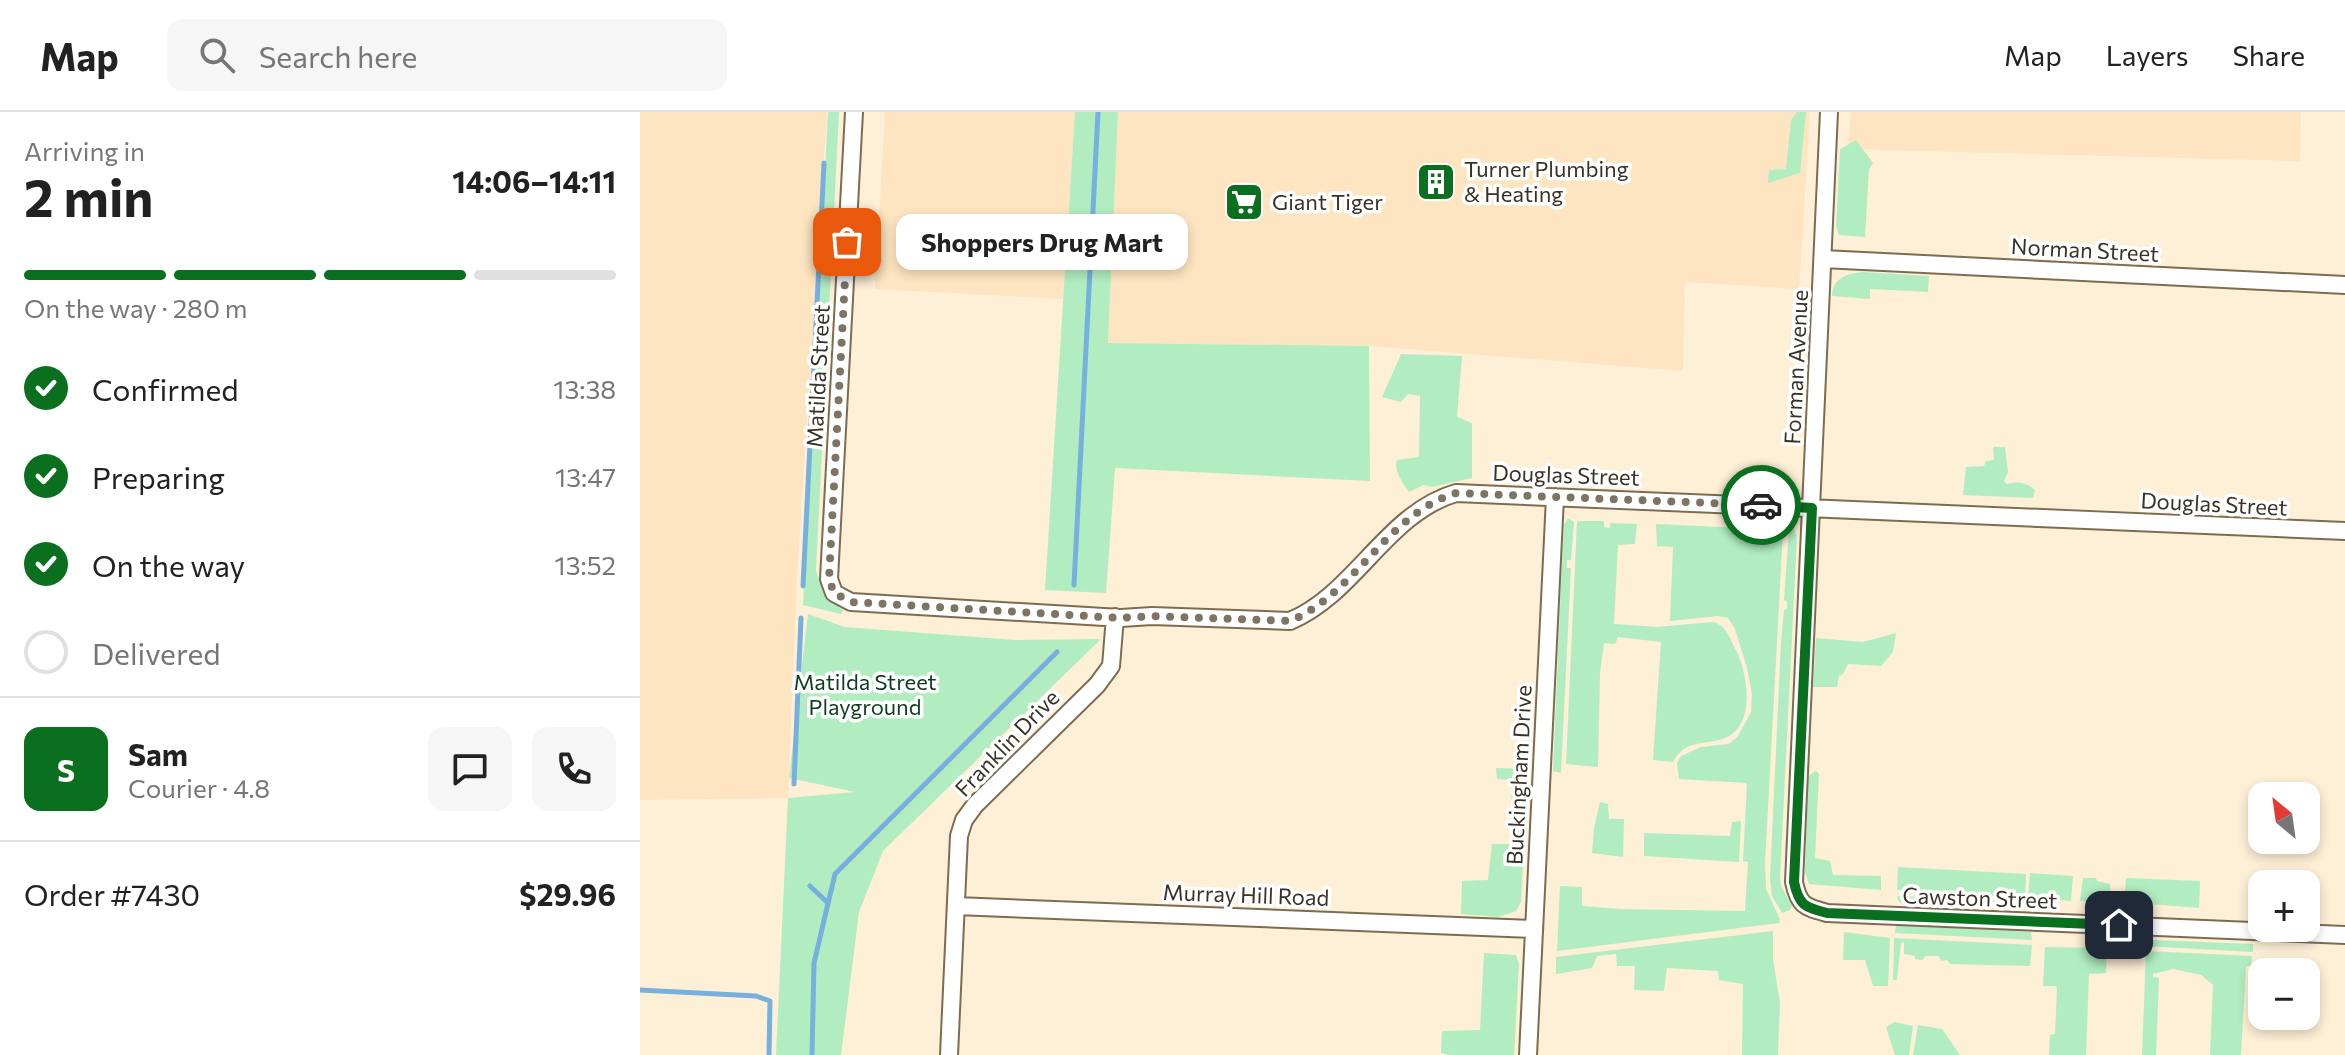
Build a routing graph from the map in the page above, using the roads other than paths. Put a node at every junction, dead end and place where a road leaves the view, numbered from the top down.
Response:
1 (854, 112) edge
2 (1829, 112) edge
3 (1823, 259) junction
4 (2345, 285) edge
5 (1555, 497) junction
6 (1812, 508) junction
7 (2345, 531) edge
8 (834, 593) joint
9 (1115, 617) junction
10 (956, 906) junction
11 (1806, 907) joint
12 (1534, 929) junction
13 (2345, 935) edge
14 (949, 1055) edge
15 (1528, 1055) edge

1 - 8 street, Matilda Street
2 - 3 street, Forman Avenue
3 - 4 street, Norman Street
3 - 6 street, Forman Avenue
5 - 6 street, Douglas Street
5 - 9 street, Douglas Street
5 - 12 street, Buckingham Drive
6 - 7 street, Douglas Street
6 - 11 street, Forman Avenue
8 - 9 street, Douglas Street
9 - 10 street, Franklin Drive
10 - 12 street, Murray Hill Road
10 - 14 street, Franklin Drive
11 - 13 street, Cawston Street
12 - 15 street, Buckingham Drive

